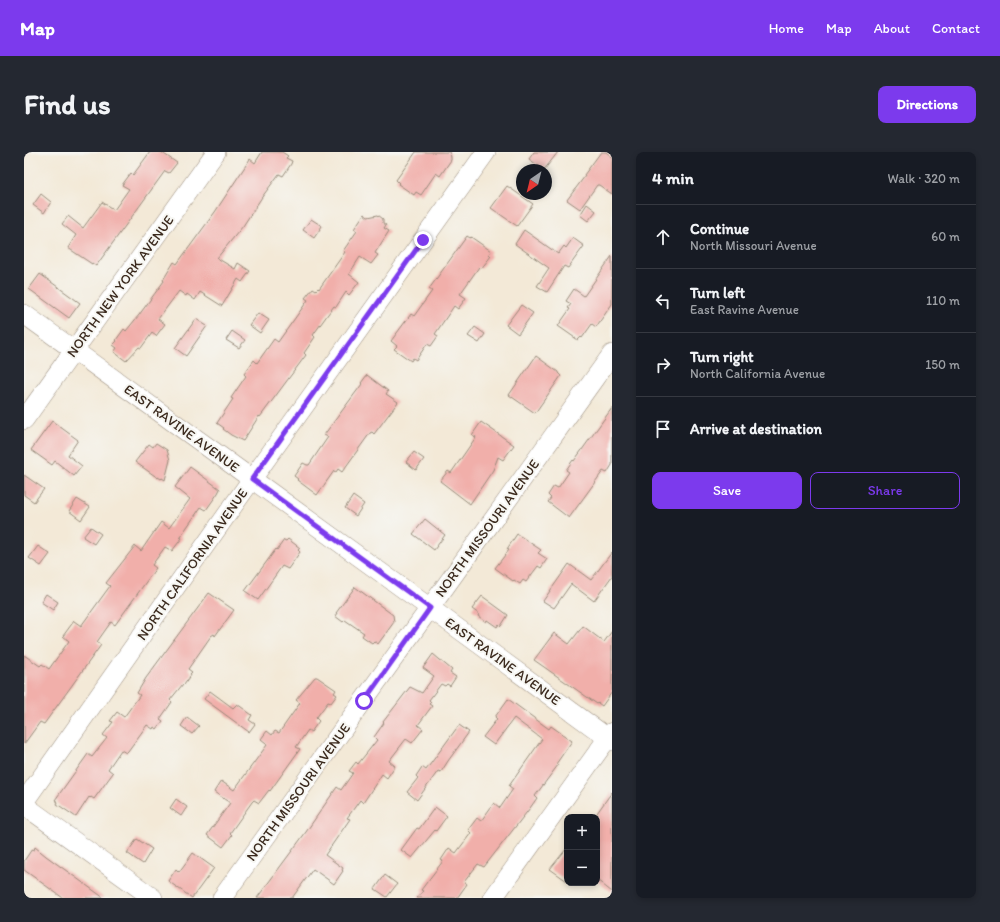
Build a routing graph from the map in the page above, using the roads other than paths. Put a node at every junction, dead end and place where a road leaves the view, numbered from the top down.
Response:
1 (216, 152) edge
2 (486, 152) edge
3 (24, 314) edge
4 (74, 350) junction
5 (612, 354) edge
6 (24, 420) edge
7 (252, 479) junction
8 (430, 608) junction
9 (610, 737) edge
10 (24, 802) edge
11 (24, 805) edge
12 (153, 898) edge
13 (222, 898) edge
14 (493, 898) edge

1 - 4 street, NORTH NEW YORK AVENUE
2 - 7 street, NORTH CALIFORNIA AVENUE
3 - 4 street, EAST RAVINE AVENUE
4 - 6 street, NORTH NEW YORK AVENUE
4 - 7 street, EAST RAVINE AVENUE
5 - 8 street, NORTH MISSOURI AVENUE
7 - 8 street, EAST RAVINE AVENUE
7 - 10 street, NORTH CALIFORNIA AVENUE
8 - 9 street, EAST RAVINE AVENUE
8 - 13 street, NORTH MISSOURI AVENUE
9 - 14 street
11 - 12 street

